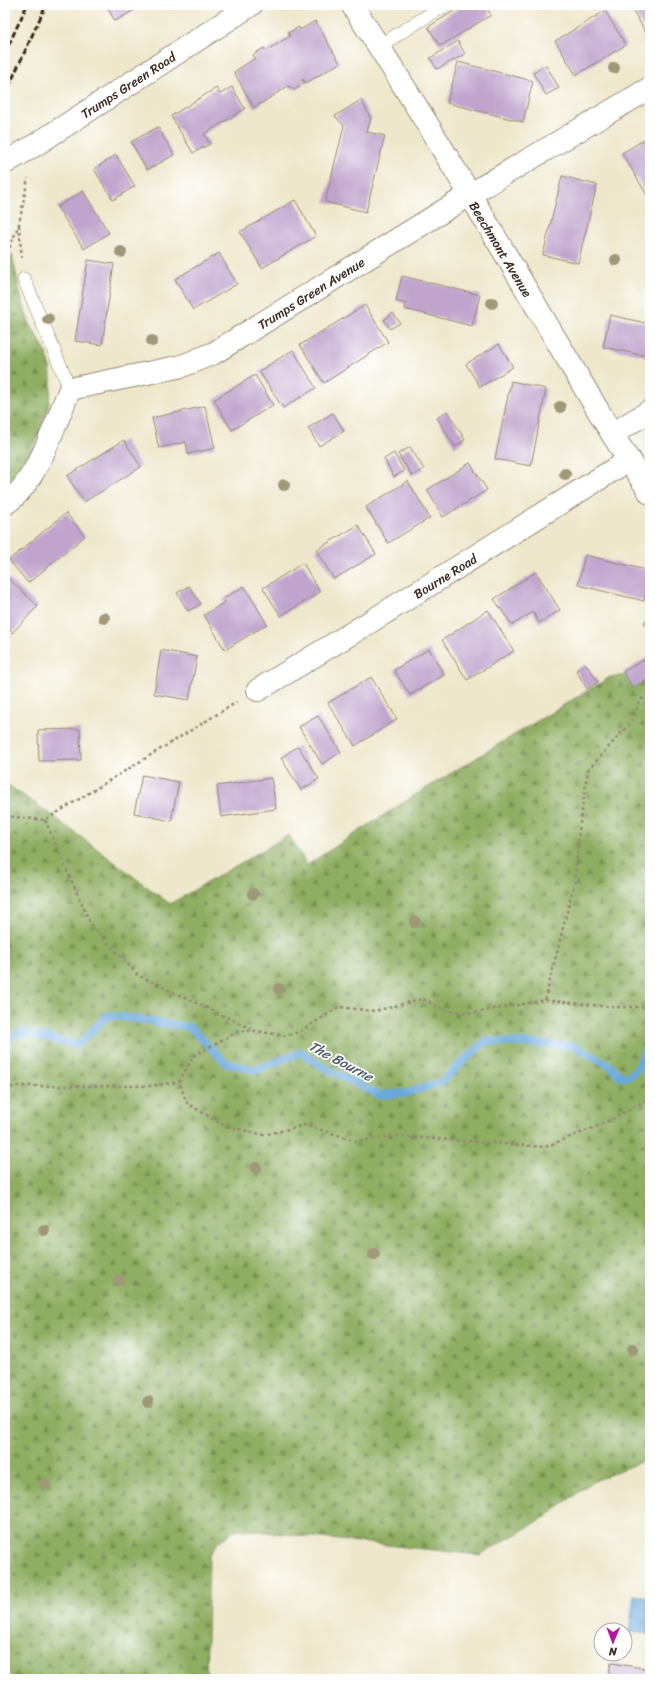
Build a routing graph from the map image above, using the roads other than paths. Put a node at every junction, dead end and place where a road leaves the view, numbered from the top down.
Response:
1 (251, 5) edge
2 (352, 5) edge
3 (445, 5) edge
4 (379, 46) junction
5 (650, 88) edge
6 (5, 163) edge
7 (469, 195) junction
8 (24, 279) road end
9 (70, 389) junction
10 (650, 411) edge
11 (612, 434) junction
12 (631, 461) junction
13 (650, 493) edge
14 (5, 504) edge
15 (258, 690) road end

1 - 6 street, Trumps Green Road
2 - 4 street, Beechmont Avenue
3 - 4 lane
4 - 7 street, Beechmont Avenue
5 - 7 street, Trumps Green Avenue
7 - 9 street, Trumps Green Avenue
7 - 11 street, Beechmont Avenue
8 - 9 lane
9 - 14 street
10 - 11 street
11 - 12 street, Beechmont Avenue
12 - 13 street, Beechmont Avenue
12 - 15 street, Bourne Road

